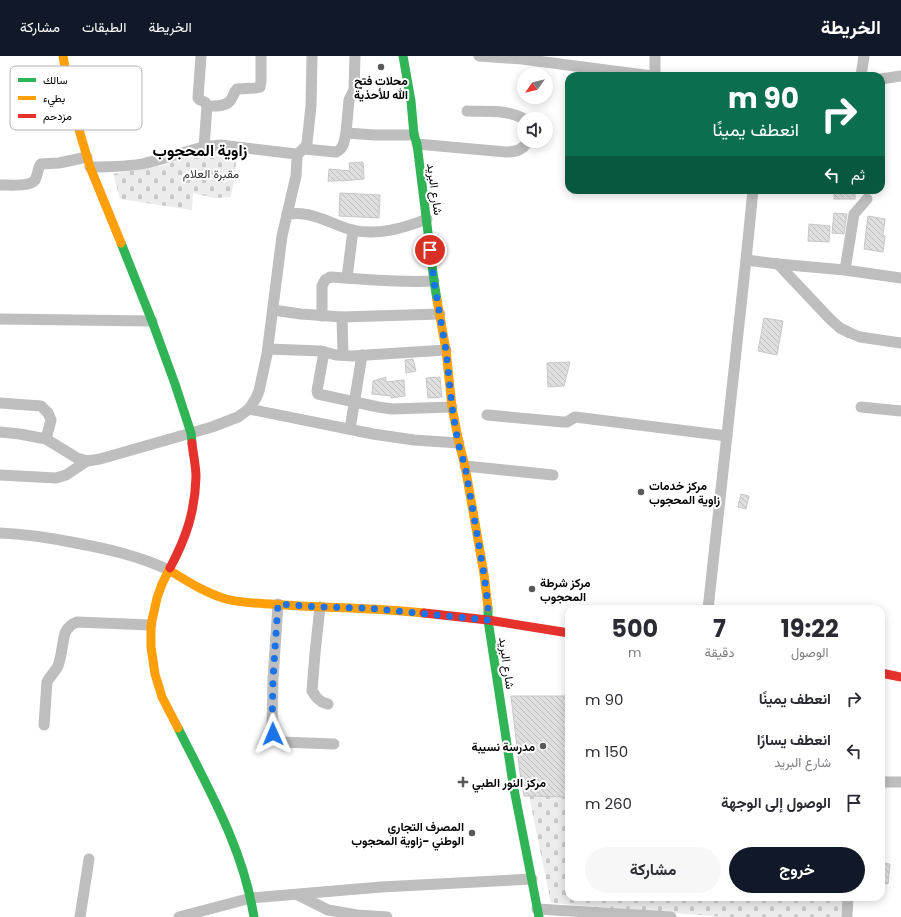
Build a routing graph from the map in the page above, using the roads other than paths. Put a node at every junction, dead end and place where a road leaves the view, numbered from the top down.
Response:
1 (63, 56) edge
2 (201, 56) edge
3 (261, 56) edge
4 (312, 56) edge
5 (355, 56) edge
6 (403, 56) edge
7 (479, 56) edge
8 (655, 56) edge
9 (864, 56) edge
10 (65, 66) edge
11 (623, 72) edge
12 (654, 72) edge
13 (862, 72) edge
14 (901, 76) edge
15 (885, 78) edge
16 (207, 106) junction
17 (466, 111) dead end
18 (517, 116) edge
19 (79, 130) edge
20 (346, 133) junction
21 (415, 140) junction
22 (204, 147) junction
23 (522, 148) edge
24 (300, 152) junction
25 (89, 162) junction
26 (0, 185) edge
27 (753, 194) edge
28 (867, 199) dead end
29 (287, 214) junction
30 (427, 219) junction
31 (353, 230) junction
32 (746, 260) junction
33 (778, 264) junction
34 (845, 270) junction
35 (347, 278) junction
36 (901, 278) edge
37 (434, 282) junction
38 (273, 310) junction
39 (440, 314) junction
40 (322, 316) junction
41 (342, 317) junction
42 (0, 319) edge
43 (152, 321) junction
44 (901, 344) edge
45 (268, 349) junction
46 (446, 350) junction
47 (324, 352) junction
48 (343, 355) junction
49 (362, 355) junction
50 (354, 401) junction
51 (0, 403) edge
52 (452, 407) junction
53 (861, 407) dead end
54 (250, 409) junction
55 (901, 411) edge
56 (488, 416) dead end
57 (350, 429) junction
58 (0, 432) edge
59 (191, 434) junction
60 (727, 436) junction
61 (46, 440) junction
62 (458, 443) junction
63 (87, 461) junction
64 (465, 466) junction
65 (0, 475) edge
66 (553, 475) dead end
67 (0, 533) edge
68 (169, 570) junction
69 (278, 604) junction
70 (708, 605) edge
71 (320, 607) junction
72 (488, 620) junction
73 (151, 625) junction
74 (565, 632) edge
75 (885, 675) edge
76 (901, 677) edge
77 (328, 704) dead end
78 (44, 725) dead end
79 (334, 744) dead end
80 (885, 782) edge
81 (901, 782) edge
82 (89, 860) dead end
83 (532, 879) junction
84 (296, 894) junction
85 (251, 898) junction
86 (848, 901) edge
87 (538, 913) edge
88 (80, 917) edge
89 (179, 917) edge
90 (254, 917) edge
91 (383, 917) edge
92 (387, 917) edge
93 (671, 917) edge
94 (847, 917) edge

1 - 10 street
2 - 16 street
3 - 16 street
4 - 24 street
5 - 20 street
6 - 21 street, شارع البريد
7 - 11 street
8 - 12 street
9 - 13 street
14 - 15 street
16 - 22 street
17 - 18 street
19 - 25 street
20 - 21 street
20 - 24 street
21 - 23 street
21 - 30 street, شارع البريد
22 - 24 street
22 - 25 street
24 - 29 street
25 - 26 street
25 - 43 street
27 - 32 street
28 - 34 street
29 - 31 street
29 - 38 street
30 - 31 street
30 - 37 street, شارع البريد
31 - 35 street
32 - 33 street
32 - 60 street
33 - 34 street
33 - 44 street
34 - 36 street
35 - 37 street
35 - 40 street
37 - 39 street, شارع البريد
38 - 40 street
38 - 45 street
39 - 41 street
39 - 46 street, شارع البريد
40 - 41 street
41 - 48 street
42 - 43 street
43 - 59 street
45 - 47 street
45 - 54 street
46 - 49 street
46 - 52 street, شارع البريد
47 - 48 street
47 - 50 street
48 - 49 street
49 - 50 street
50 - 52 street
50 - 57 street
51 - 61 street
52 - 62 street, شارع البريد
53 - 55 street
54 - 57 street
54 - 59 street
56 - 60 street
57 - 62 street
58 - 61 street
59 - 63 street
59 - 68 street
60 - 70 street
61 - 63 street
62 - 64 street, شارع البريد
63 - 65 street
64 - 66 street
64 - 72 street, شارع البريد
67 - 68 street
68 - 69 street
68 - 73 street
69 - 71 street
69 - 79 street
71 - 72 street
71 - 77 street
72 - 74 street
72 - 83 street, شارع البريد
73 - 78 street
73 - 85 street
75 - 76 street
80 - 81 street
82 - 88 street
83 - 84 street
83 - 87 street, شارع البريد
84 - 85 street
84 - 91 street
85 - 89 street
85 - 90 street
86 - 94 street
87 - 93 street
91 - 92 street

